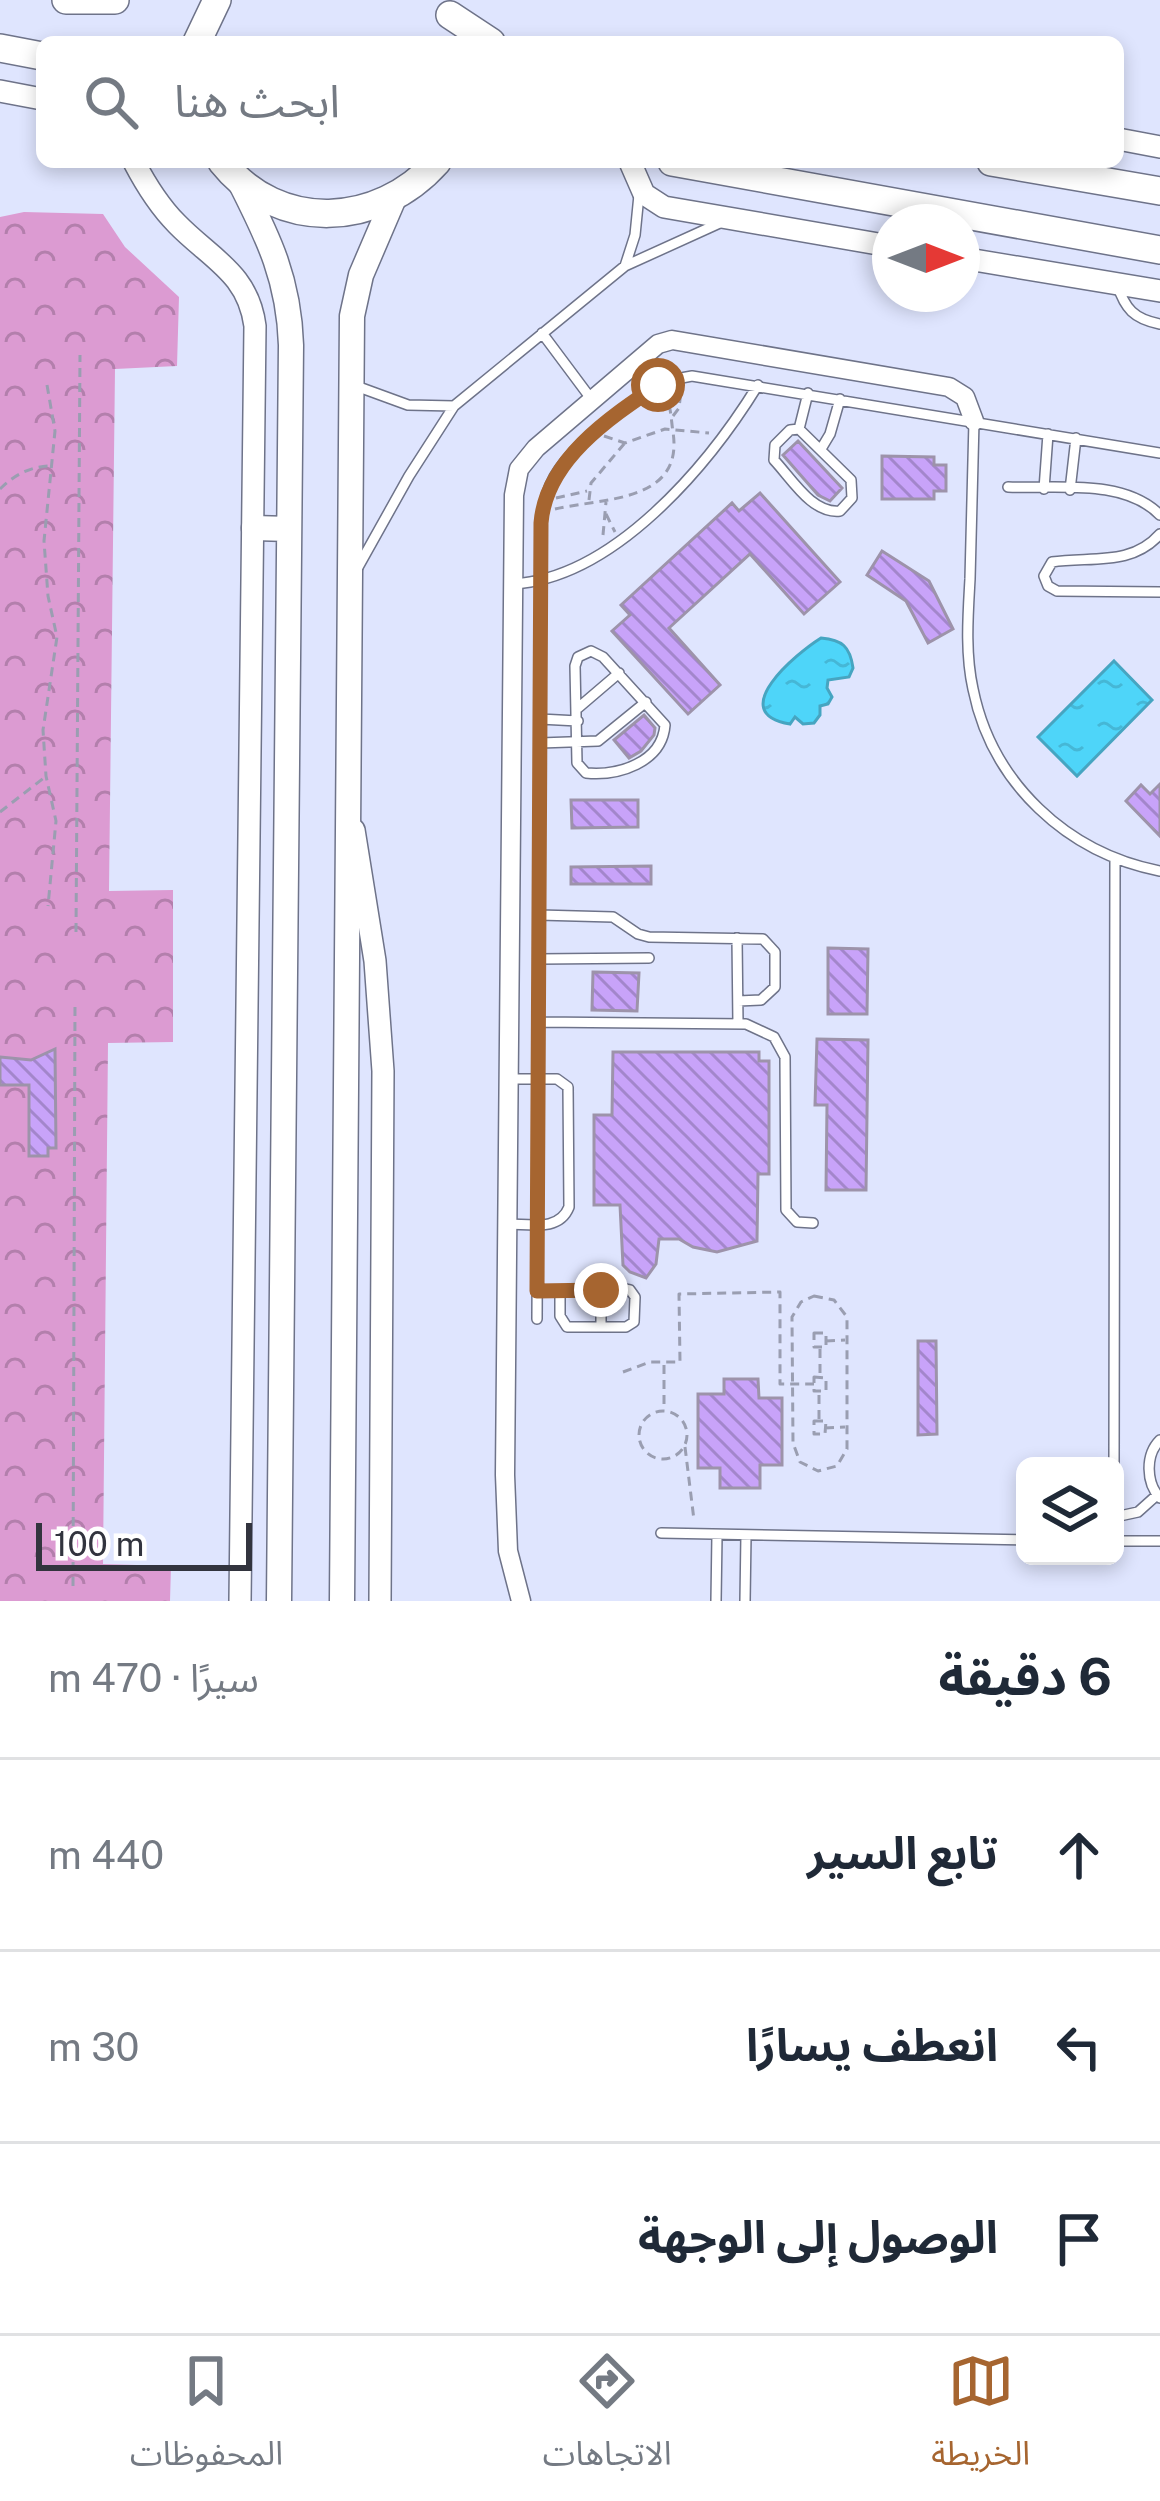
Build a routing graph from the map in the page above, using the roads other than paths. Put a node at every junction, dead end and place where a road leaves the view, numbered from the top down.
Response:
1 (66, 0) edge
2 (115, 0) edge
3 (217, 0) edge
4 (446, 7) edge
5 (200, 36) edge
6 (458, 36) edge
7 (483, 36) edge
8 (0, 49) edge
9 (36, 55) edge
10 (0, 91) edge
11 (36, 98) edge
12 (1124, 141) edge
13 (1160, 146) edge
14 (138, 168) edge
15 (632, 168) edge
16 (704, 168) edge
17 (1027, 168) edge
18 (430, 169) edge
19 (231, 172) edge
20 (639, 187) junction
21 (1160, 191) edge
22 (394, 198) junction
23 (730, 218) junction
24 (872, 242) edge
25 (1160, 250) edge
26 (980, 261) edge
27 (625, 266) junction
28 (1117, 284) junction
29 (1160, 291) edge
30 (1160, 324) edge
31 (542, 333) junction
32 (352, 383) junction
33 (758, 385) junction
34 (808, 393) junction
35 (840, 399) junction
36 (592, 400) junction
37 (454, 406) junction
38 (974, 422) junction
39 (799, 429) junction
40 (1048, 434) junction
41 (1076, 438) junction
42 (821, 448) junction
43 (1160, 453) edge
44 (1008, 488) dead end
45 (1044, 489) junction
46 (1070, 490) junction
47 (1160, 514) edge
48 (254, 528) junction
49 (289, 529) junction
50 (1160, 534) edge
51 (541, 582) junction
52 (512, 584) junction
53 (350, 585) junction
54 (1160, 592) edge
55 (619, 674) junction
56 (646, 702) junction
57 (578, 714) junction
58 (540, 719) junction
59 (540, 743) junction
60 (578, 743) junction
61 (347, 797) junction
62 (1115, 859) junction
63 (1160, 871) edge
64 (539, 915) junction
65 (737, 938) junction
66 (650, 958) dead end
67 (539, 959) junction
68 (738, 1001) junction
69 (538, 1022) junction
70 (738, 1024) junction
71 (508, 1079) junction
72 (538, 1079) junction
73 (813, 1223) dead end
74 (507, 1224) junction
75 (538, 1224) junction
76 (560, 1290) junction
77 (601, 1290) junction
78 (537, 1291) junction
79 (537, 1319) dead end
80 (602, 1328) junction
81 (1160, 1440) edge
82 (1114, 1457) edge
83 (1158, 1497) edge
84 (1124, 1515) edge
85 (661, 1533) dead end
86 (716, 1535) junction
87 (746, 1535) junction
88 (1016, 1540) edge
89 (1124, 1541) edge
90 (1160, 1541) edge
91 (241, 1601) edge
92 (279, 1601) edge
93 (342, 1601) edge
94 (380, 1601) edge
95 (521, 1601) edge
96 (716, 1601) edge
97 (745, 1601) edge

1 - 2 main road
3 - 5 main road
4 - 6 main road
4 - 7 main road
8 - 9 main road
10 - 11 street
12 - 13 street
14 - 48 street
15 - 20 street
16 - 25 main road
17 - 21 main road
18 - 22 main road
19 - 22 main road
19 - 49 main road
20 - 23 street
20 - 27 lane
22 - 32 main road
23 - 24 street
23 - 27 lane
26 - 28 street
27 - 31 lane
28 - 29 street
28 - 30 lane
31 - 36 lane
31 - 37 lane
32 - 37 lane
32 - 53 main road
33 - 34 lane
33 - 51 lane
33 - 51 lane
34 - 35 lane
34 - 39 lane
35 - 38 lane
35 - 42 lane
36 - 38 street
36 - 52 street
37 - 53 lane
38 - 40 lane
38 - 62 lane
39 - 42 lane
39 - 42 lane
40 - 41 lane
40 - 45 lane
41 - 43 lane
41 - 46 lane
44 - 45 lane
45 - 46 lane
46 - 47 lane
48 - 49 main road
48 - 91 street
49 - 92 main road
50 - 54 lane
51 - 52 lane
51 - 58 lane
52 - 71 street
53 - 61 main road
55 - 56 lane
55 - 57 lane
55 - 57 lane
56 - 60 lane
56 - 60 lane
57 - 58 lane
57 - 60 lane
58 - 59 lane
59 - 60 lane
59 - 64 lane
61 - 93 main road
61 - 94 street
62 - 63 lane
62 - 82 lane
64 - 65 lane
64 - 67 lane
65 - 68 lane
65 - 68 lane
66 - 67 lane
67 - 69 lane
68 - 70 lane
69 - 70 lane
69 - 72 lane
70 - 73 lane
71 - 72 lane
71 - 74 street
72 - 75 lane
72 - 75 lane
74 - 75 lane
74 - 95 street
75 - 78 lane
76 - 77 lane
76 - 78 lane
76 - 80 lane
77 - 80 lane
77 - 80 lane
78 - 79 lane
81 - 83 lane
83 - 84 lane
85 - 86 lane
86 - 87 lane
86 - 96 lane
87 - 88 lane
87 - 97 lane
89 - 90 lane

